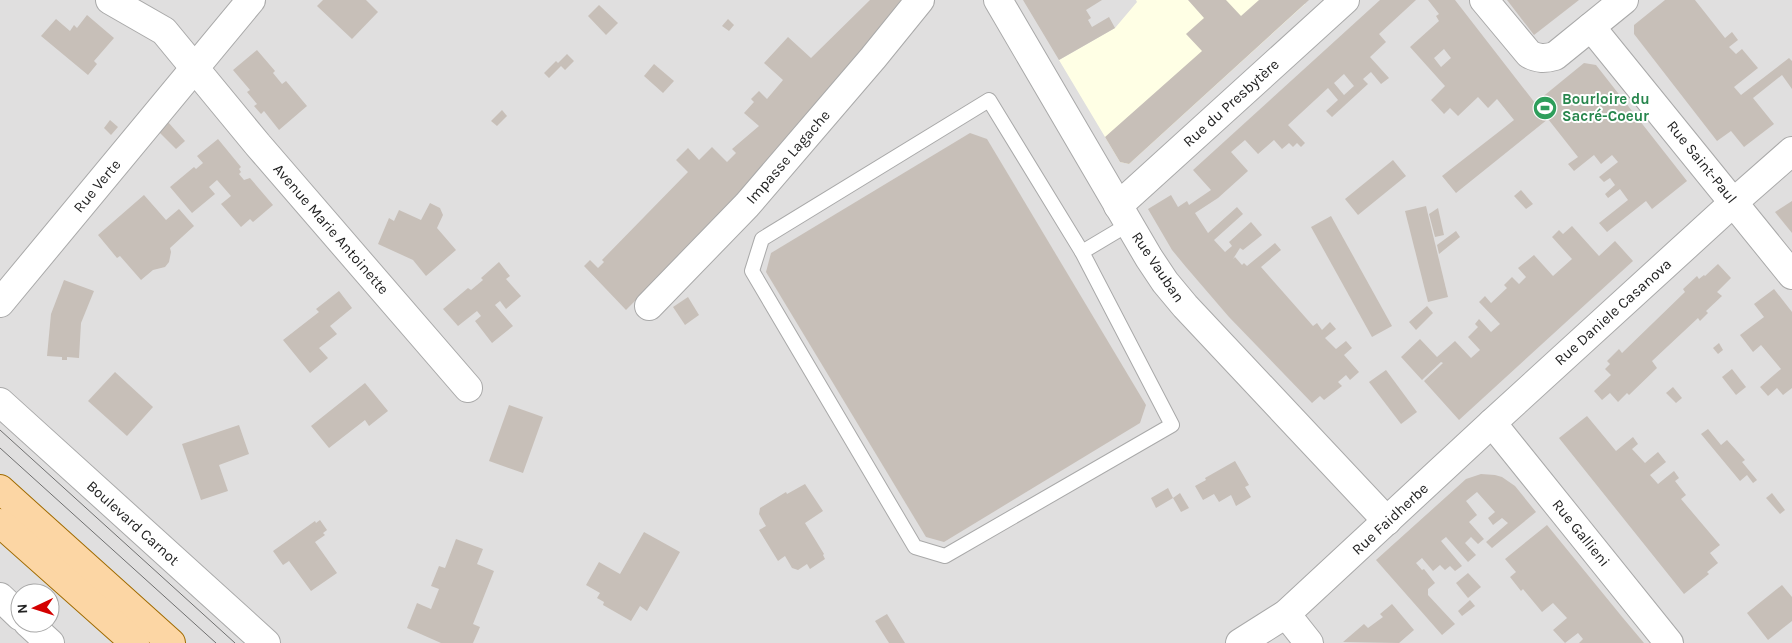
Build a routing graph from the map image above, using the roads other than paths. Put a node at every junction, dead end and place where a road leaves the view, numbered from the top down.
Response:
1 (110, 0) edge
2 (252, 0) edge
3 (920, 0) edge
4 (998, 0) edge
5 (1345, 0) edge
6 (1484, 0) edge
7 (1624, 0) edge
8 (1591, 27) junction
9 (194, 69) junction
10 (1792, 151) edge
11 (1734, 202) junction
12 (1123, 215) junction
13 (1082, 252) junction
14 (1792, 275) edge
15 (0, 303) edge
16 (649, 306) dead end
17 (468, 388) dead end
18 (0, 402) edge
19 (1492, 423) junction
20 (0, 489) edge
21 (1388, 520) junction
22 (0, 523) edge
23 (0, 598) edge
24 (10, 607) edge
25 (1286, 614) junction
26 (39, 633) edge
27 (50, 643) edge
28 (135, 643) edge
29 (171, 643) edge
30 (266, 643) edge
31 (1240, 643) edge
32 (1309, 643) edge
33 (1669, 643) edge

1 - 9 street
2 - 9 street, Rue Verte
3 - 16 street, Impasse Lagache
4 - 12 street, Rue Vauban
5 - 12 street, Rue du Presbytère
6 - 8 street
7 - 8 street
8 - 11 street, Rue Saint-Paul
9 - 15 street, Rue Verte
9 - 17 street, Avenue Marie Antoinette
10 - 11 street, Rue Daniele Casanova
11 - 14 street, Rue Saint-Paul
11 - 19 street, Rue Daniele Casanova
12 - 13 lane
12 - 21 street, Rue Vauban
13 - 13 lane
18 - 30 street, Boulevard Carnot
19 - 21 street, Rue Faidherbe
19 - 33 street, Rue Gallieni
20 - 29 main road
21 - 25 street, Rue Faidherbe
22 - 28 main road
23 - 24 street
25 - 31 street, Rue Faidherbe
25 - 32 street
26 - 27 street

